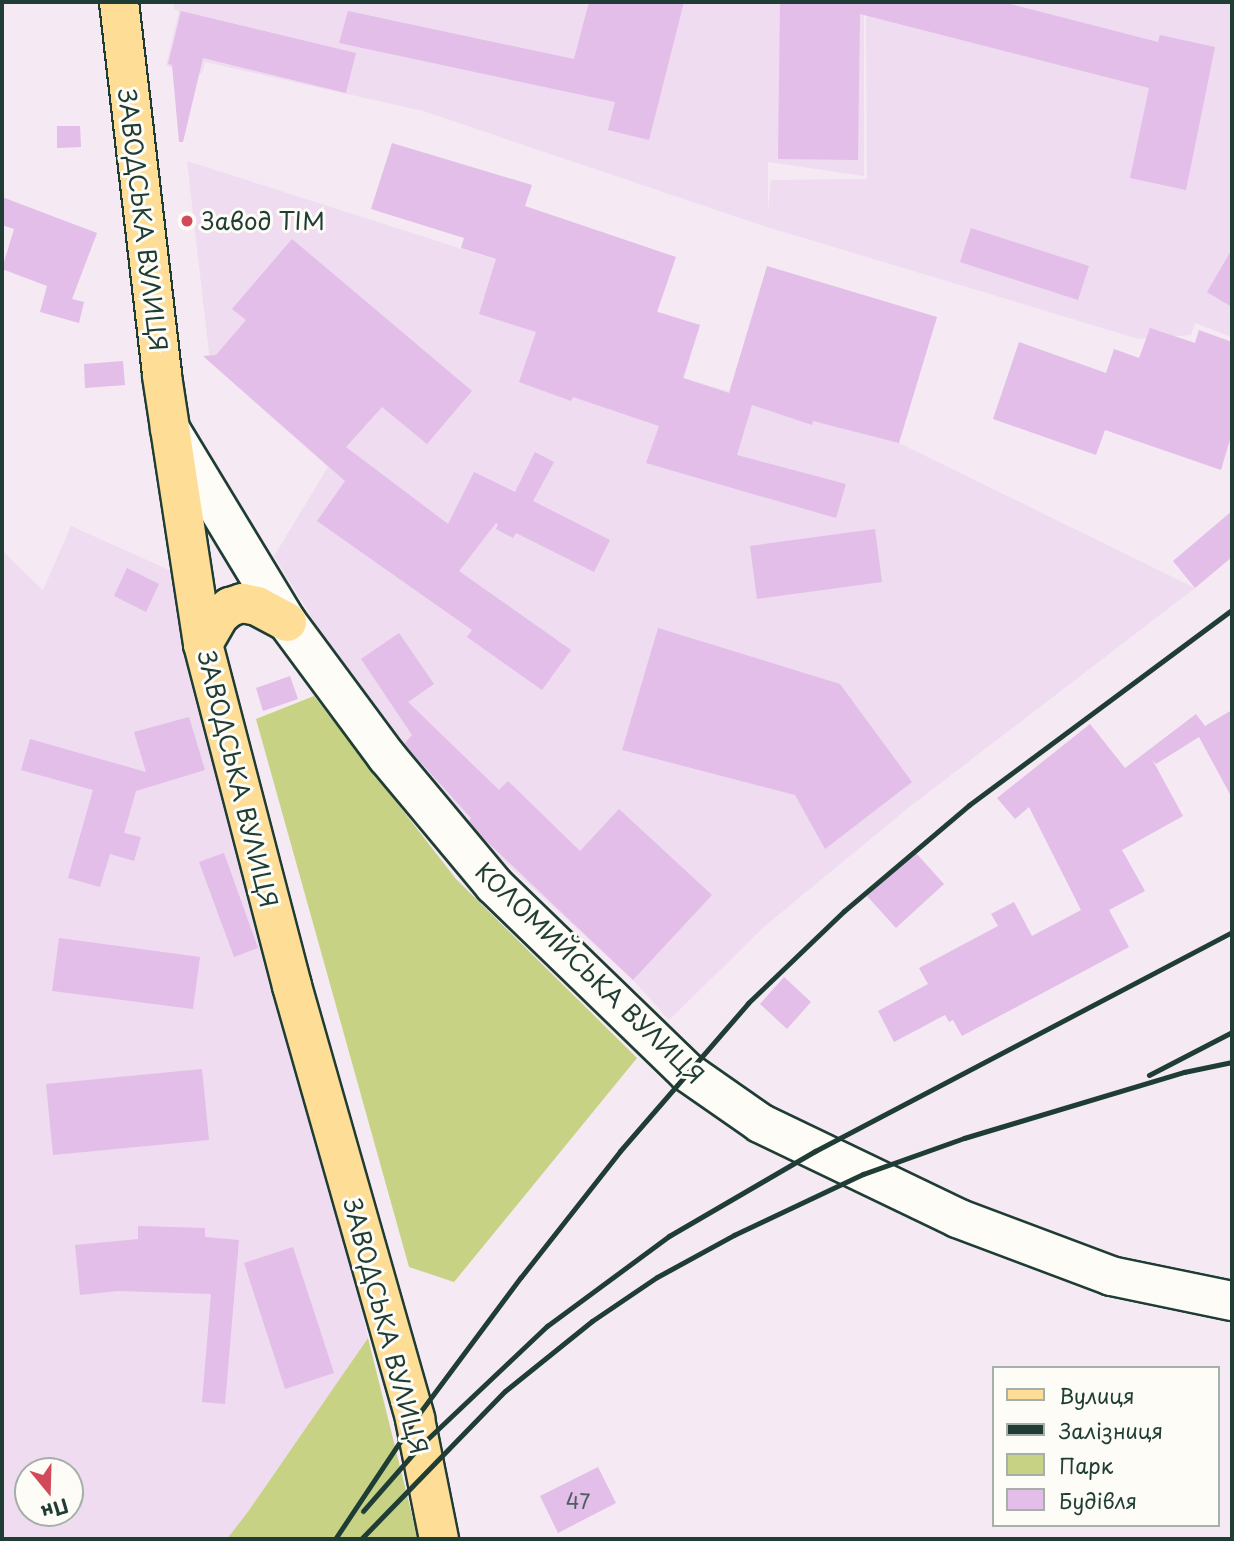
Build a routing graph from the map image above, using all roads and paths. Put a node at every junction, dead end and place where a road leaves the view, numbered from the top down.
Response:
1 (119, 2) edge
2 (170, 428) junction
3 (287, 622) junction
4 (203, 644) junction
5 (1232, 1301) edge
6 (439, 1539) edge

1 - 2 main road, ЗАВОДСЬКА ВУЛИЦЯ
2 - 3 street, КОЛОМИЙСЬКА ВУЛИЦЯ
2 - 4 main road, ЗАВОДСЬКА ВУЛИЦЯ
3 - 4 main road
3 - 5 street, КОЛОМИЙСЬКА ВУЛИЦЯ
4 - 6 main road, ЗАВОДСЬКА ВУЛИЦЯ

